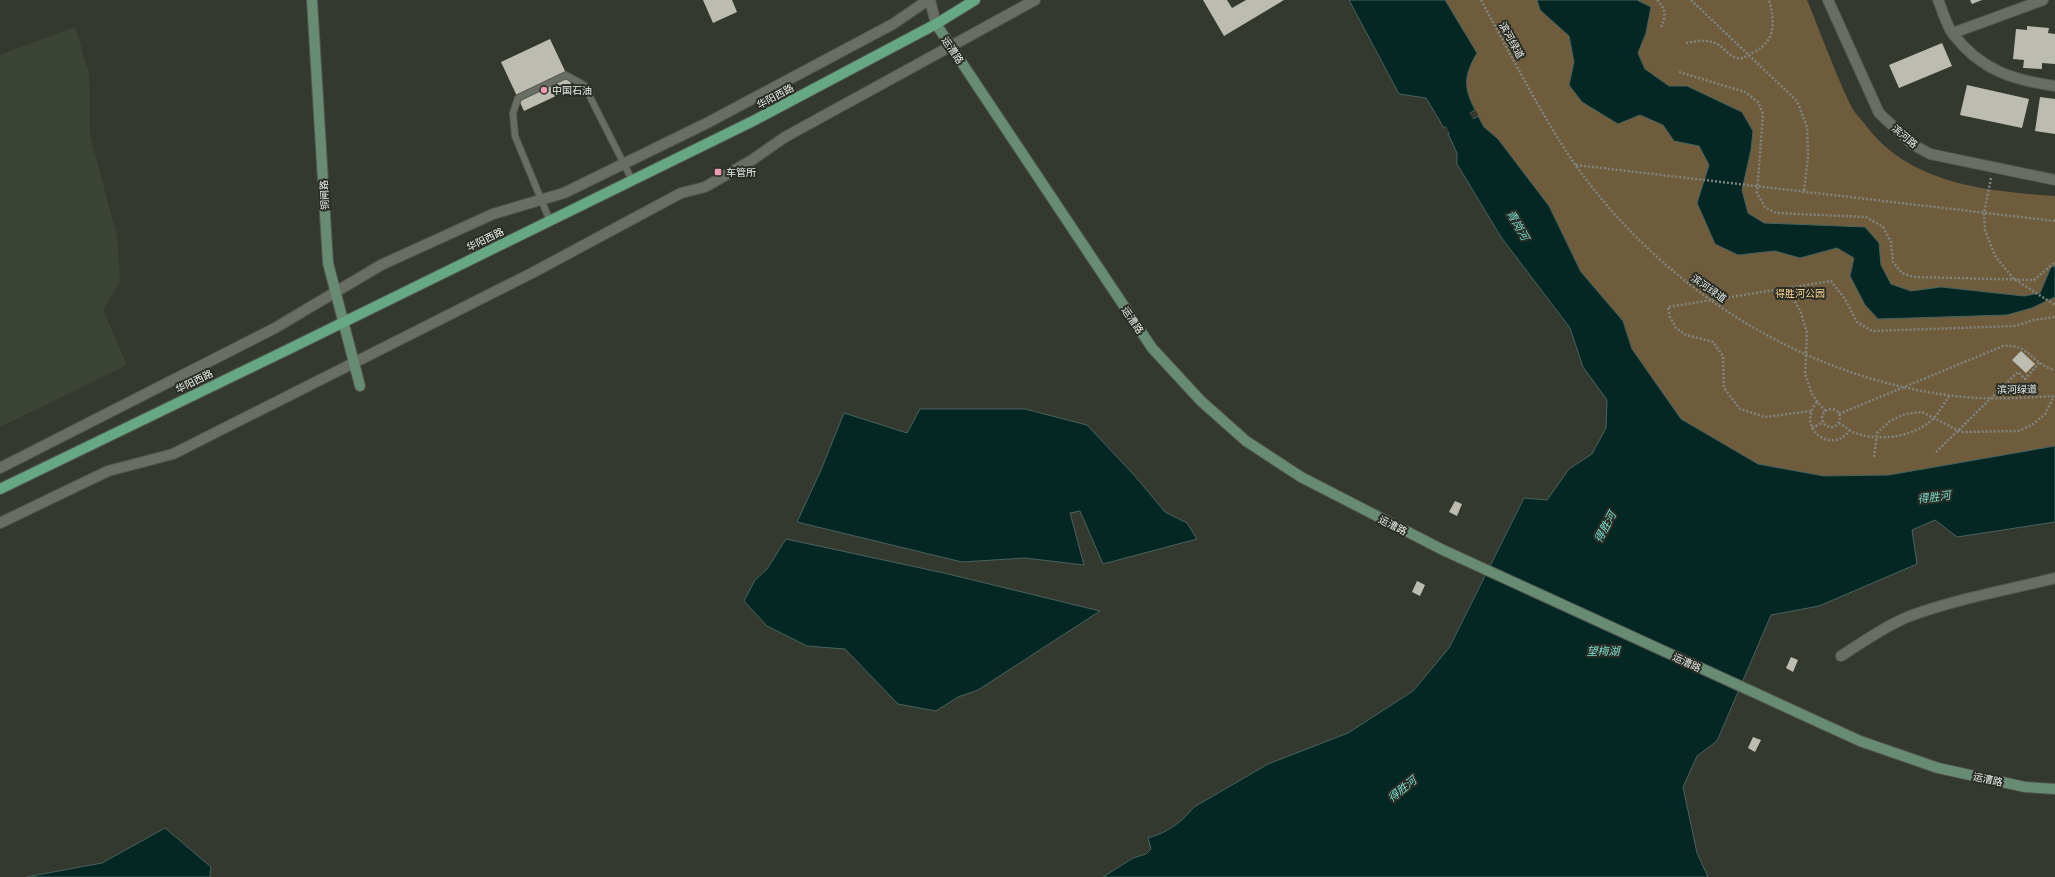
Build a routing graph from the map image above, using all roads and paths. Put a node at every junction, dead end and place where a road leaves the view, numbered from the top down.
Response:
1 (312, 0) edge
2 (929, 0) edge
3 (975, 0) edge
4 (1035, 0) edge
5 (1480, 0) edge
6 (1656, 0) edge
7 (1691, 0) edge
8 (1769, 0) edge
9 (1828, 0) edge
10 (1938, 0) edge
11 (2042, 0) edge
12 (936, 24) junction
13 (1660, 29) dead end
14 (1953, 33) junction
15 (1686, 43) dead end
16 (1749, 55) junction
17 (1679, 72) dead end
18 (2055, 86) edge
19 (624, 164) junction
20 (1576, 164) junction
21 (1993, 168) junction
22 (632, 180) junction
23 (2055, 180) edge
24 (1757, 186) junction
25 (1804, 191) junction
26 (541, 200) junction
27 (1984, 213) junction
28 (550, 221) junction
29 (2055, 221) edge
30 (2055, 262) edge
31 (2014, 280) junction
32 (1786, 288) junction
33 (336, 292) junction
34 (1712, 300) junction
35 (2055, 305) edge
36 (2055, 317) edge
37 (344, 322) junction
38 (1806, 354) junction
39 (354, 363) junction
40 (2039, 363) junction
41 (2055, 370) edge
42 (360, 386) dead end
43 (1905, 388) junction
44 (1950, 395) junction
45 (2055, 396) edge
46 (1991, 398) junction
47 (1817, 402) junction
48 (1811, 411) junction
49 (1825, 411) junction
50 (1839, 414) junction
51 (1933, 418) junction
52 (1823, 422) junction
53 (1839, 423) junction
54 (1812, 428) junction
55 (1850, 430) junction
56 (1958, 431) junction
57 (1877, 438) junction
58 (1936, 452) dead end
59 (1874, 458) dead end
60 (0, 468) edge
61 (0, 489) edge
62 (0, 523) edge
63 (2055, 578) edge
64 (1840, 656) dead end
65 (2055, 789) edge

1 - 33 main road, 铜闸路
2 - 12 street, 运漕路
2 - 19 street
3 - 12 main road, 华阳西路
4 - 39 street
5 - 20 path, 滨河绿道
6 - 13 path
7 - 16 path
8 - 16 path
9 - 21 street, 滨河路
10 - 14 street
11 - 14 street
12 - 22 main road, 华阳西路
12 - 65 main road, 运漕路
14 - 18 street
15 - 16 path
16 - 25 path
17 - 24 path
19 - 22 lane
19 - 26 street
19 - 26 lane
20 - 24 path
20 - 34 path, 滨河绿道
21 - 23 street, 滨河路
21 - 27 path
22 - 28 main road, 华阳西路
24 - 25 path
24 - 31 path
25 - 27 path
26 - 28 lane
26 - 33 street
27 - 29 path
27 - 31 path
28 - 37 main road, 华阳西路
30 - 31 path
31 - 35 path
32 - 34 path
32 - 36 path
32 - 38 path
33 - 37 main road, 铜闸路
33 - 60 street
34 - 38 path, 滨河绿道
34 - 48 path
37 - 39 main road, 铜闸路
37 - 61 main road, 华阳西路
38 - 43 path, 滨河绿道
38 - 47 path
39 - 42 main road, 铜闸路
39 - 62 street
40 - 41 path
40 - 43 path
40 - 46 path
43 - 44 path, 滨河绿道
43 - 50 path
44 - 46 path, 滨河绿道
44 - 51 path
45 - 46 path, 滨河绿道
45 - 56 path
46 - 56 path
47 - 48 path
47 - 49 path
48 - 54 path
49 - 50 path
49 - 52 path
50 - 53 path
51 - 56 path
51 - 57 path
51 - 57 path
52 - 53 path
52 - 54 path
53 - 55 path
54 - 55 path
55 - 57 path
56 - 58 path
57 - 59 path
63 - 64 street

